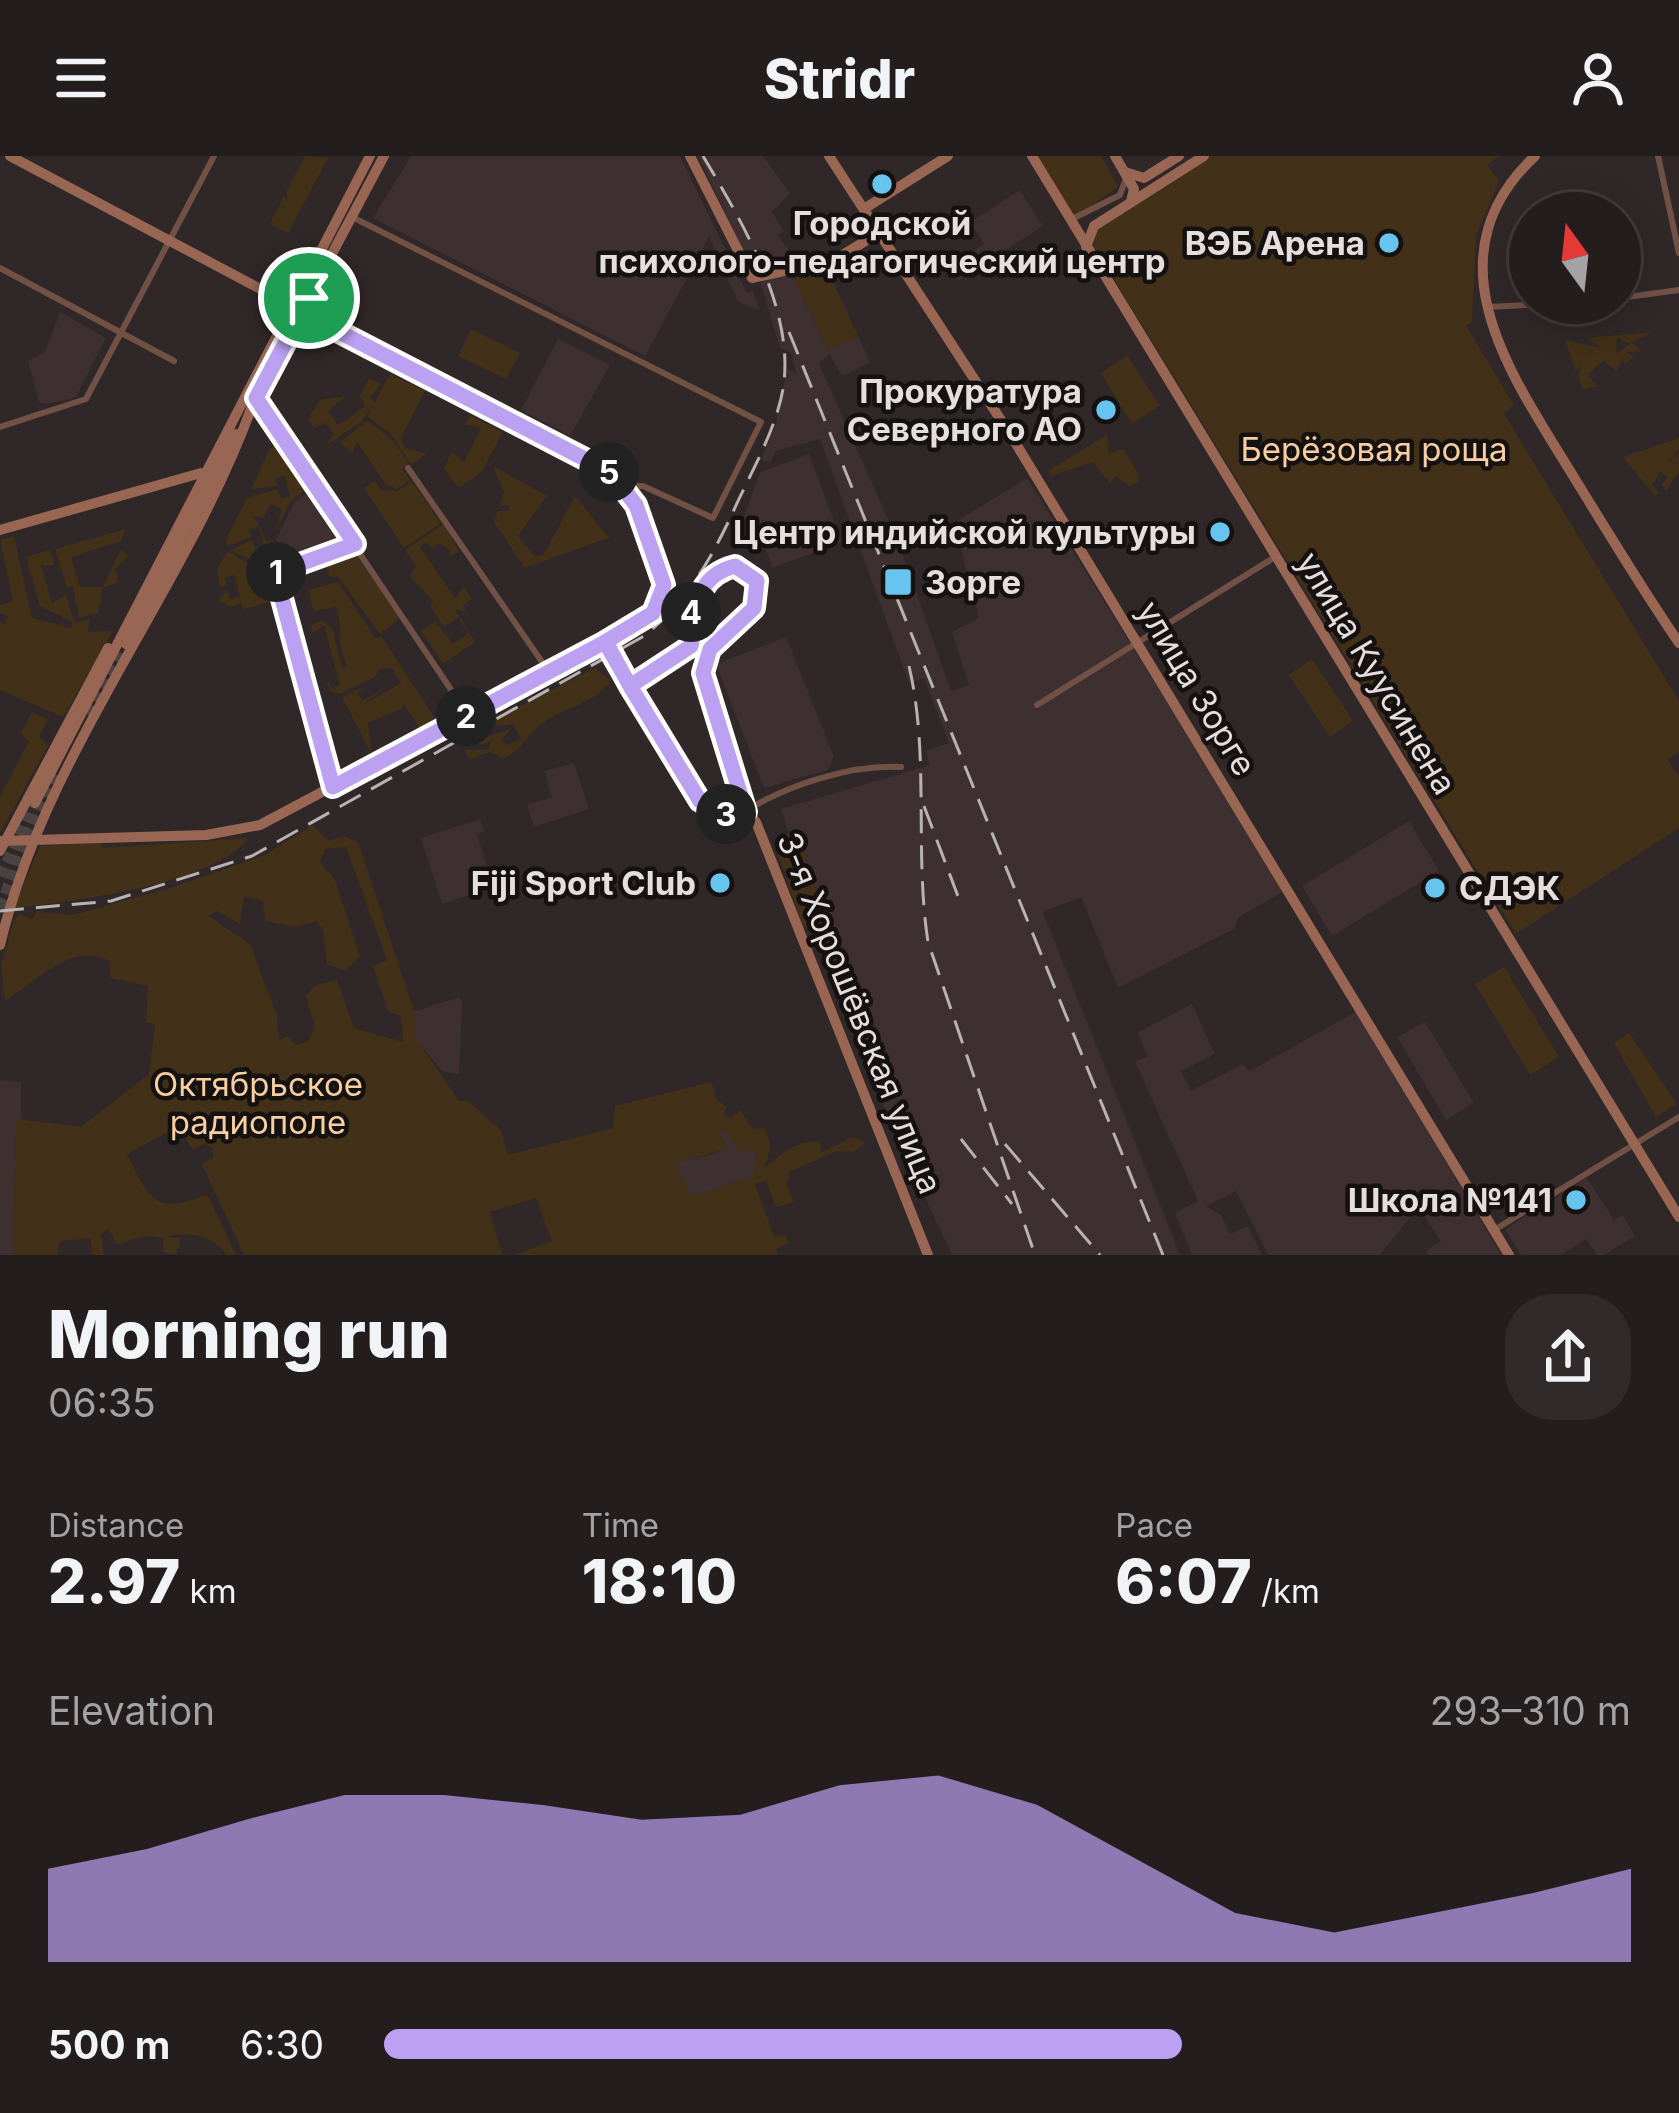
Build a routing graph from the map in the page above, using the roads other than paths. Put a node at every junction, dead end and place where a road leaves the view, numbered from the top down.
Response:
1 (10, 156) edge
2 (214, 156) edge
3 (690, 156) edge
4 (829, 156) edge
5 (948, 156) edge
6 (1032, 156) edge
7 (1114, 156) edge
8 (1179, 156) edge
9 (1204, 156) edge
10 (1535, 156) edge
11 (1658, 156) edge
12 (382, 157) edge
13 (1125, 172) junction
14 (1129, 203) junction
15 (867, 207) junction
16 (352, 217) junction
17 (1068, 219) junction
18 (1088, 223) junction
19 (882, 231) junction
20 (169, 241) junction
21 (1086, 247) junction
22 (1679, 253) edge
23 (0, 268) edge
24 (1679, 290) edge
25 (266, 292) junction
26 (306, 292) junction
27 (1641, 295) edge
28 (1509, 306) edge
29 (1485, 307) junction
30 (320, 322) junction
31 (294, 326) junction
32 (279, 328) junction
33 (121, 333) junction
34 (175, 362) dead end
35 (256, 398) junction
36 (0, 427) edge
37 (408, 468) dead end
38 (203, 472) junction
39 (177, 482) junction
40 (624, 486) junction
41 (189, 499) junction
42 (0, 530) edge
43 (355, 544) junction
44 (1275, 557) junction
45 (123, 638) junction
46 (1137, 641) junction
47 (605, 642) junction
48 (1679, 643) edge
49 (549, 672) junction
50 (630, 686) junction
51 (1037, 705) dead end
52 (468, 715) junction
53 (901, 767) dead end
54 (333, 787) junction
55 (38, 809) junction
56 (746, 812) junction
57 (35, 840) junction
58 (56, 840) junction
59 (2, 845) edge
60 (16, 894) junction
61 (0, 904) edge
62 (1, 934) edge
63 (1679, 1117) edge
64 (1635, 1145) junction
65 (1679, 1216) edge
66 (1494, 1231) junction
67 (928, 1255) edge
68 (1509, 1255) edge

1 - 20 street
2 - 20 street
3 - 19 street
4 - 15 street, улица Зорге
5 - 15 street
6 - 17 street, улица Куусинена
7 - 13 street
8 - 13 street
9 - 14 street
10 - 29 street
11 - 22 street
12 - 16 street
12 - 26 street
13 - 14 street
13 - 18 street
14 - 18 street
15 - 19 street, улица Зорге
16 - 26 street
16 - 40 street
17 - 18 street
17 - 21 street, улица Куусинена
18 - 21 street
19 - 46 street, улица Зорге
20 - 25 street
20 - 33 street
21 - 44 street, улица Куусинена
23 - 33 street
24 - 27 street
25 - 26 street
25 - 32 street
26 - 30 street
26 - 31 street
26 - 32 street
28 - 29 street
29 - 48 street
30 - 31 street
30 - 40 street
31 - 35 street
32 - 38 street
33 - 34 street
33 - 36 street
35 - 43 street
35 - 45 street
35 - 55 street
37 - 49 street
38 - 39 street
38 - 41 street
39 - 41 street
39 - 42 street
40 - 47 street
41 - 45 street
43 - 52 street
43 - 54 street
44 - 46 street
44 - 64 street, улица Куусинена
45 - 55 street
46 - 51 street
46 - 66 street, улица Зорге
47 - 49 street
47 - 50 street, 3-я Хорошёвская улица
49 - 52 street
50 - 56 street, 3-я Хорошёвская улица
50 - 56 street
52 - 54 street
53 - 56 street
54 - 58 street
55 - 57 street
55 - 58 street
55 - 59 street
56 - 67 street, 3-я Хорошёвская улица
57 - 58 street
57 - 59 street
57 - 60 street
60 - 61 street
60 - 62 street
63 - 64 street
64 - 65 street, улица Куусинена
64 - 66 street
66 - 68 street, улица Зорге

